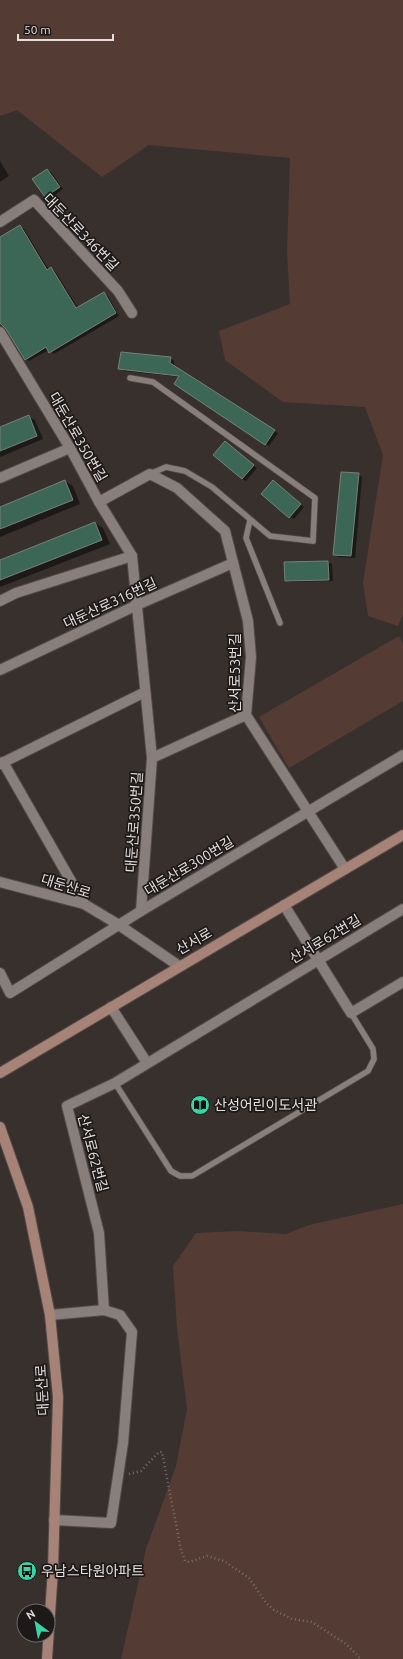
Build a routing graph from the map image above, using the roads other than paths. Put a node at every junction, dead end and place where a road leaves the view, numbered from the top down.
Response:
1 (0, 222) edge
2 (132, 313) dead end
3 (0, 332) edge
4 (130, 378) dead end
5 (70, 448) junction
6 (150, 474) junction
7 (0, 478) edge
8 (99, 502) junction
9 (250, 520) junction
10 (132, 556) junction
11 (233, 563) junction
12 (0, 602) edge
13 (137, 605) junction
14 (280, 623) dead end
15 (0, 670) edge
16 (145, 692) junction
17 (246, 715) junction
18 (403, 754) edge
19 (152, 758) junction
20 (2, 763) edge
21 (308, 812) junction
22 (403, 835) edge
23 (345, 869) junction
24 (0, 882) edge
25 (84, 904) junction
26 (284, 905) junction
27 (403, 909) edge
28 (141, 911) junction
29 (119, 925) junction
30 (318, 960) junction
31 (179, 966) junction
32 (0, 973) edge
33 (403, 982) edge
34 (111, 1007) junction
35 (351, 1014) junction
36 (147, 1063) junction
37 (0, 1073) edge
38 (115, 1083) junction
39 (0, 1127) edge
40 (104, 1310) junction
41 (50, 1315) junction
42 (54, 1520) junction
43 (47, 1659) edge

1 - 2 street, 대둔산로346번길
3 - 5 street, 대둔산로350번길
4 - 9 lane
5 - 7 street
5 - 8 street, 대둔산로350번길
6 - 8 street
6 - 9 lane
6 - 11 street, 산서로53번길
8 - 10 street, 대둔산로350번길
9 - 14 lane
10 - 12 street
10 - 13 street, 대둔산로350번길
11 - 13 street, 대둔산로316번길
11 - 17 street, 산서로53번길
13 - 15 street, 대둔산로316번길
13 - 16 street, 대둔산로350번길
16 - 19 street, 대둔산로350번길
16 - 20 street
17 - 19 street, 대둔산로350번길
17 - 21 street, 산서로53번길
18 - 21 street, 대둔산로300번길
19 - 28 street, 대둔산로350번길
20 - 25 street
21 - 23 street, 산서로53번길
21 - 28 street, 대둔산로300번길
22 - 23 main road, 산서로
23 - 26 main road, 산서로
24 - 25 street, 대둔산로
25 - 29 street, 대둔산로
26 - 30 street
26 - 31 main road, 산서로
27 - 30 street, 산서로62번길
28 - 29 street, 대둔산로300번길
29 - 31 street, 대둔산로
29 - 32 street, 대둔산로300번길
30 - 35 street
30 - 36 street, 산서로62번길
31 - 34 main road, 산서로
33 - 35 street
34 - 36 street
34 - 37 main road, 산서로
35 - 38 lane
36 - 38 street, 산서로62번길
38 - 40 street, 산서로62번길
39 - 41 main road, 대둔산로
40 - 41 street
40 - 42 street
41 - 42 main road, 대둔산로
42 - 43 main road, 대둔산로

